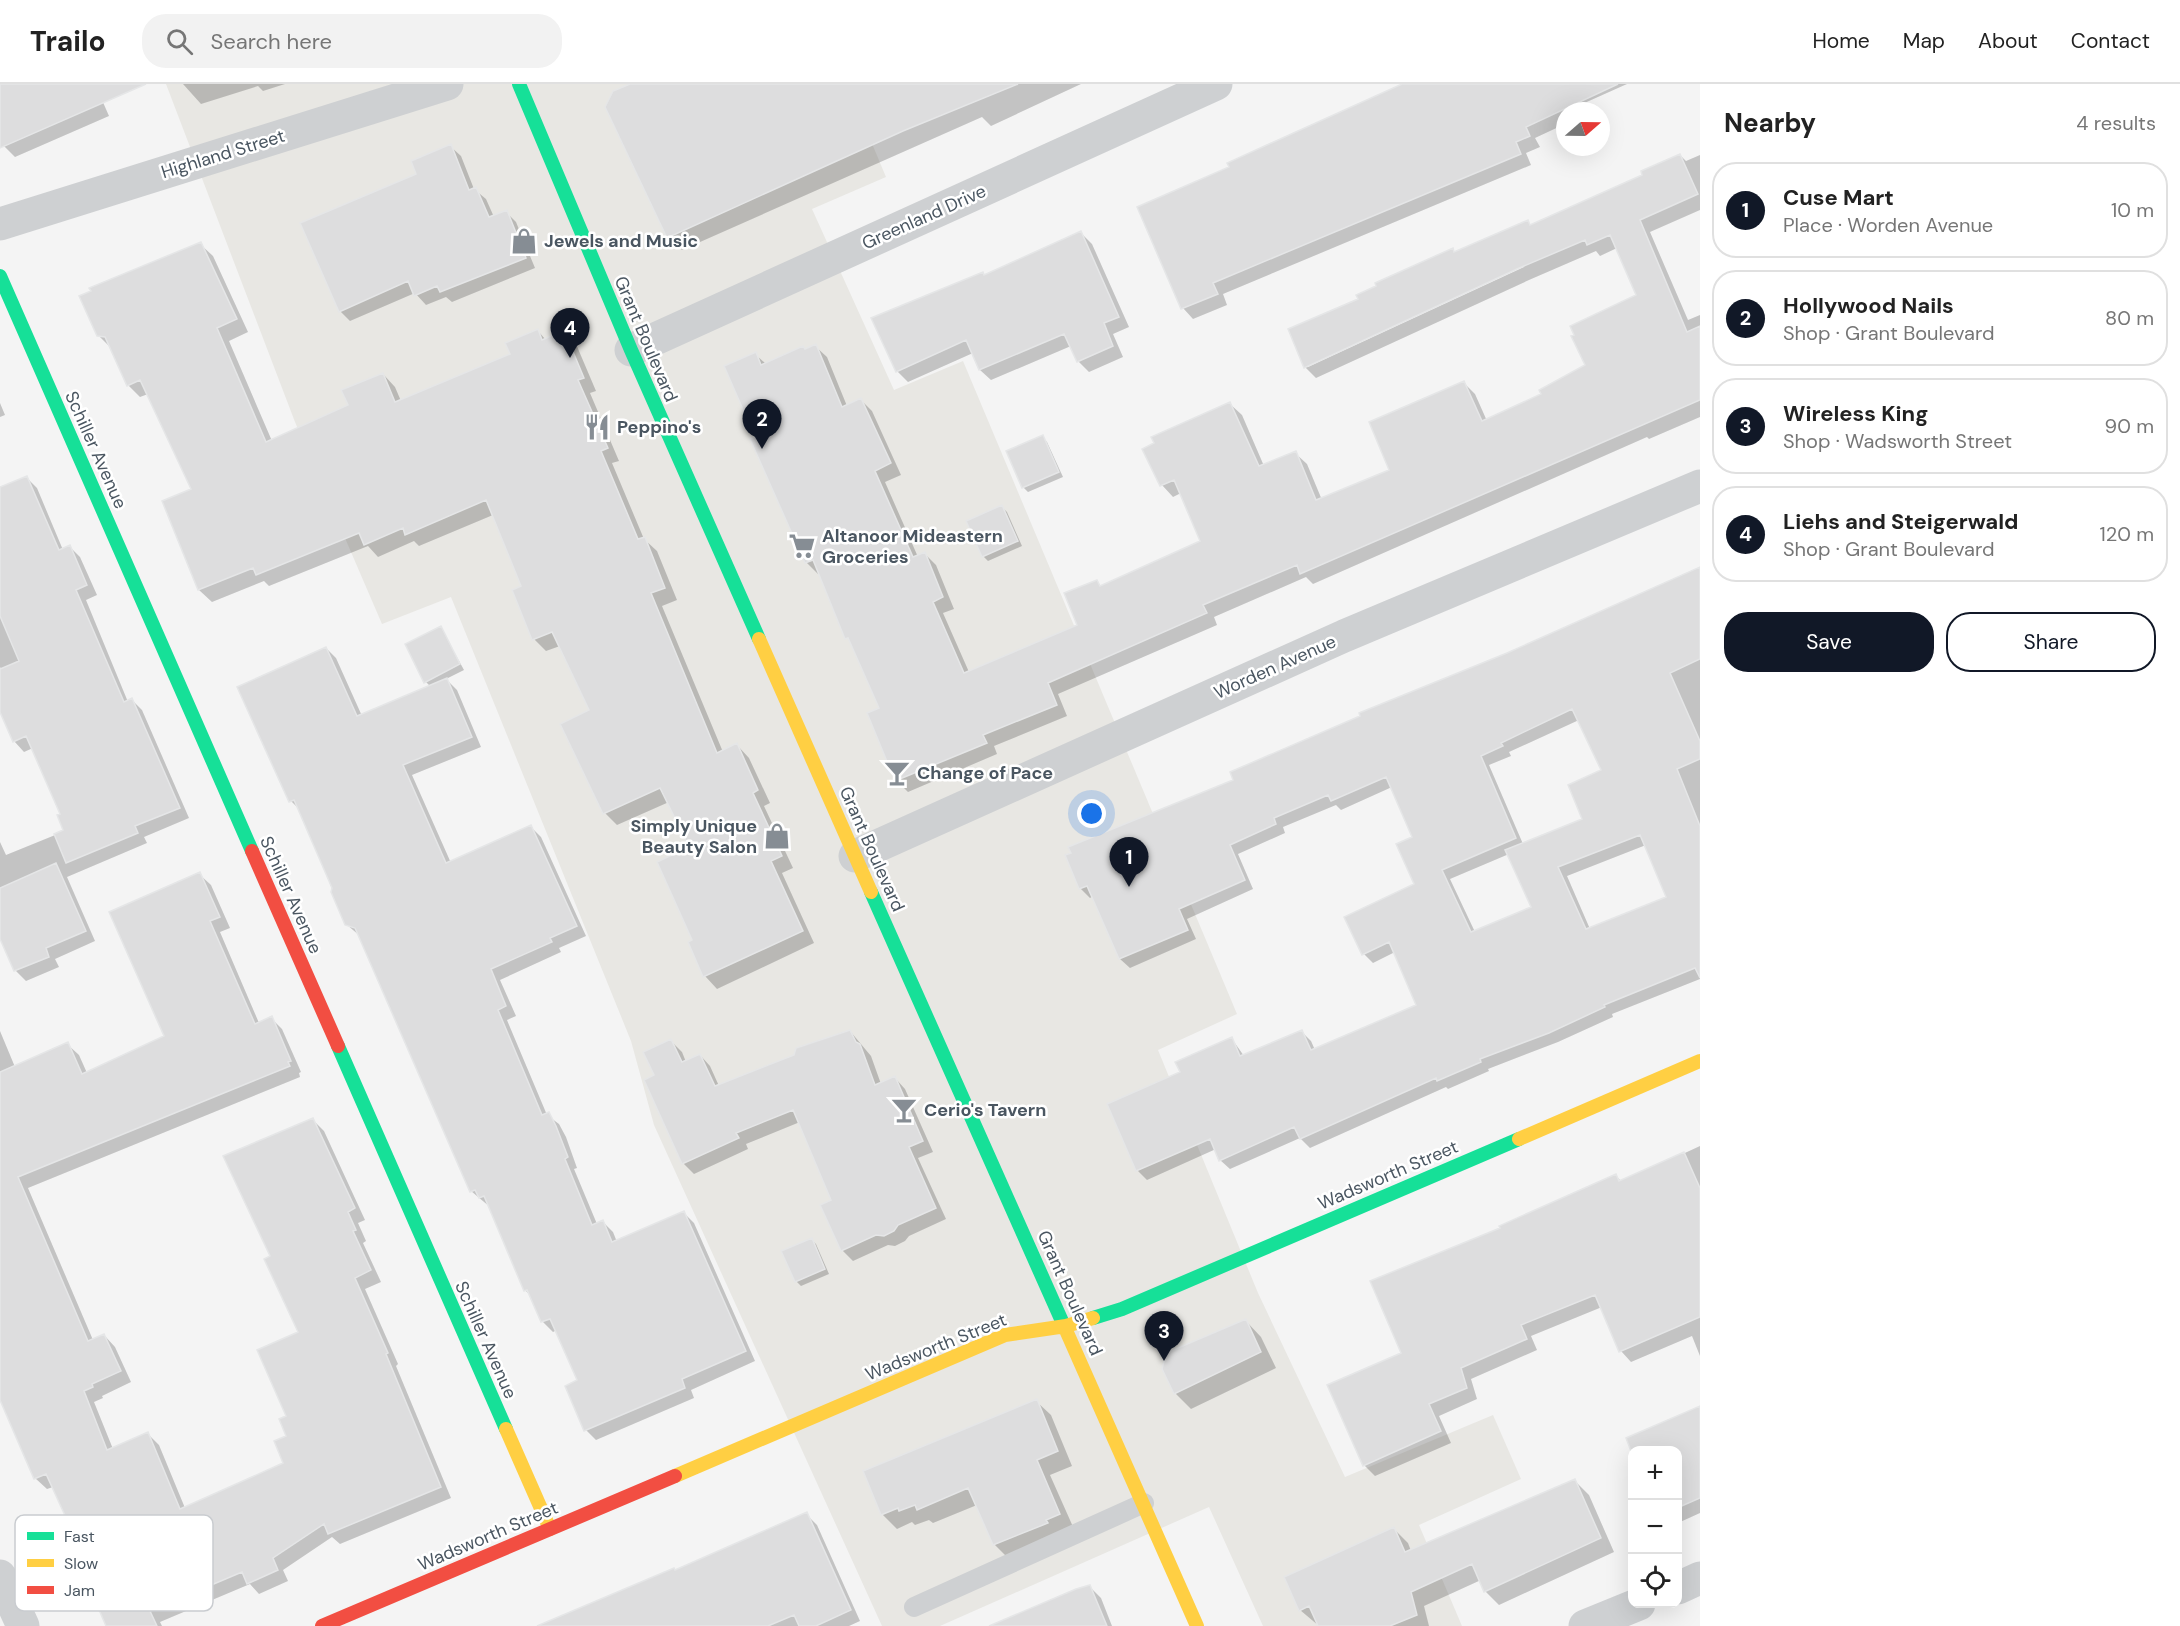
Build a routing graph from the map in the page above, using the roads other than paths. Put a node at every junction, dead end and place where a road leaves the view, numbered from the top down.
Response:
1 (447, 84) edge
2 (519, 84) edge
3 (1216, 84) edge
4 (0, 224) edge
5 (0, 276) edge
6 (631, 350) junction
7 (1700, 486) edge
8 (855, 856) junction
9 (1700, 1061) edge
10 (1065, 1326) junction
11 (1144, 1503) junction
12 (550, 1529) junction
13 (0, 1576) edge
14 (1700, 1578) edge
15 (1682, 1586) edge
16 (914, 1607) dead end
17 (1629, 1608) edge
18 (15, 1609) edge
19 (16, 1611) edge
20 (23, 1626) edge
21 (322, 1626) edge
22 (1197, 1626) edge
23 (1585, 1626) edge

1 - 4 street, Highland Street
2 - 6 street, Grant Boulevard
3 - 6 street, Greenland Drive
5 - 12 street, Schiller Avenue
6 - 8 street, Grant Boulevard
7 - 8 street, Worden Avenue
8 - 10 street, Grant Boulevard
9 - 10 street, Wadsworth Street
10 - 11 street, Grant Boulevard
10 - 12 street, Wadsworth Street
11 - 16 lane
11 - 22 street, Grant Boulevard
12 - 21 street, Wadsworth Street
13 - 18 street
14 - 15 street
17 - 23 street
19 - 20 street

